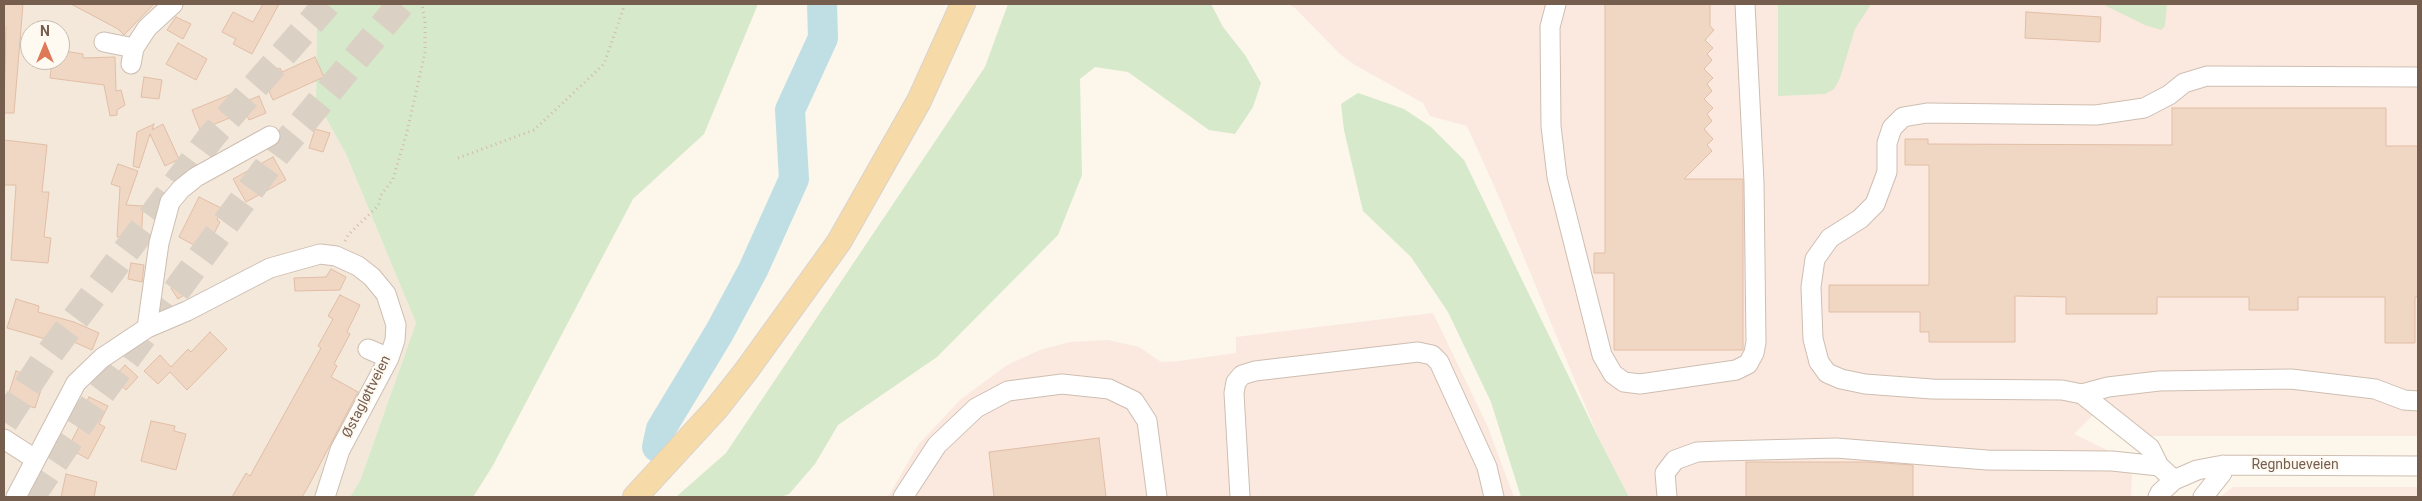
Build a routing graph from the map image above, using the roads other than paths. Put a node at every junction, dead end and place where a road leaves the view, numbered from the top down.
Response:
1 (173, 4) edge
2 (963, 4) edge
3 (1556, 4) edge
4 (1745, 4) edge
5 (104, 42) dead end
6 (2418, 77) edge
7 (270, 136) dead end
8 (147, 328) junction
9 (368, 349) dead end
10 (389, 358) junction
11 (2082, 394) junction
12 (2418, 401) edge
13 (4, 439) edge
14 (35, 459) junction
15 (2223, 465) junction
16 (2159, 466) junction
17 (2418, 466) edge
18 (2174, 480) junction
19 (16, 497) edge
20 (324, 497) edge
21 (635, 497) edge
22 (903, 497) edge
23 (1157, 497) edge
24 (1240, 497) edge
25 (1494, 497) edge
26 (1667, 497) edge
27 (2158, 497) edge
28 (2203, 497) edge

1 - 5 street
2 - 21 main road
3 - 4 street
6 - 11 street
7 - 8 street
8 - 10 street, Østagløttveien
8 - 14 street, Østagløttveien
9 - 10 street
10 - 20 street, Østagløttveien
11 - 12 street
11 - 16 street
13 - 14 street
14 - 19 street, Østagløttveien
15 - 17 street, Regnbueveien
15 - 18 street, Regnbueveien
15 - 28 street
16 - 18 street
16 - 26 street
18 - 27 street
22 - 23 street
24 - 25 street

